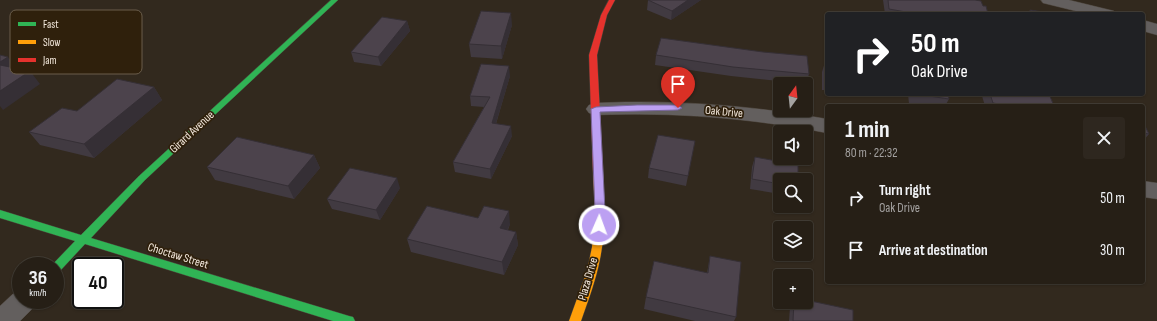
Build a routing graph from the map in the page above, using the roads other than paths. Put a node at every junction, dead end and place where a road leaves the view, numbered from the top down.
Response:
1 (335, 0) edge
2 (612, 0) edge
3 (1049, 0) edge
4 (1100, 12) edge
5 (1145, 26) edge
6 (1157, 30) edge
7 (596, 109) junction
8 (825, 126) edge
9 (1145, 189) edge
10 (1157, 191) edge
11 (0, 214) edge
12 (85, 240) junction
13 (64, 260) edge
14 (15, 309) edge
15 (2, 321) edge
16 (349, 321) edge
17 (575, 321) edge

1 - 12 street, Girard Avenue
2 - 7 street, Plaza Drive
3 - 4 street
5 - 6 street
7 - 8 street, Oak Drive
7 - 17 street, Plaza Drive
9 - 10 street
11 - 12 street, Choctaw Street
12 - 13 street, Girard Avenue
12 - 16 street, Choctaw Street
14 - 15 street

